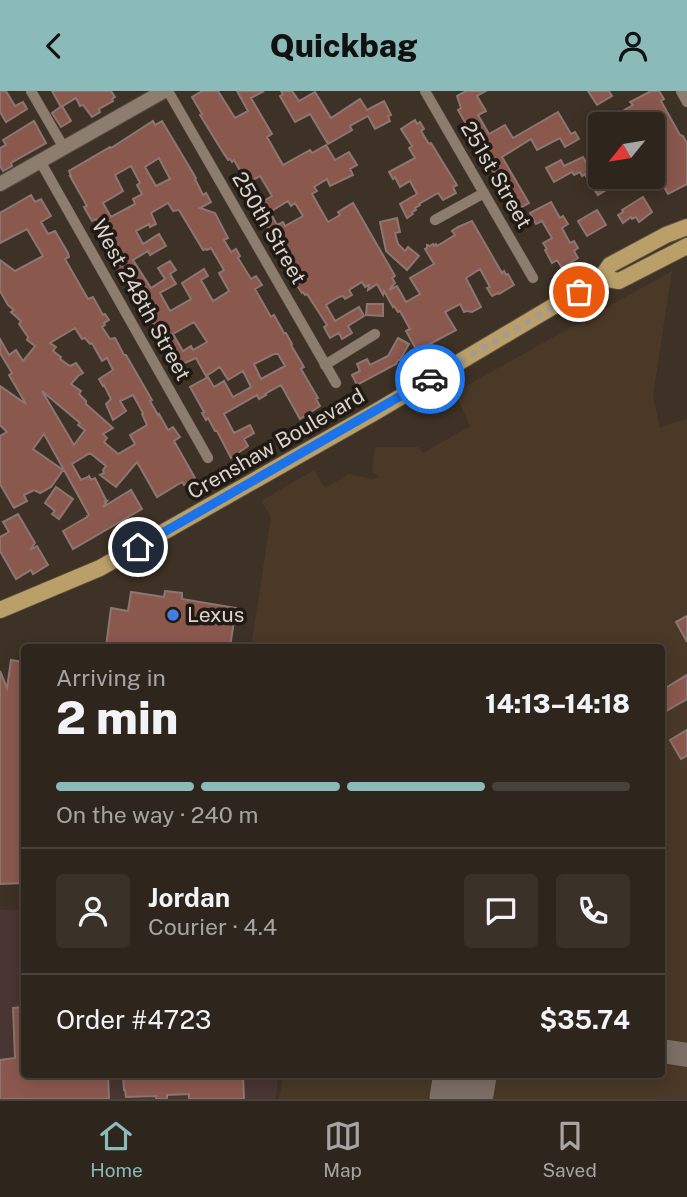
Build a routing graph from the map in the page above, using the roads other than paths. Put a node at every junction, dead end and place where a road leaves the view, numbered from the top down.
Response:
1 (32, 91) edge
2 (166, 91) edge
3 (425, 91) edge
4 (681, 91) edge
5 (687, 102) edge
6 (64, 148) junction
7 (40, 161) junction
8 (0, 184) edge
9 (484, 193) junction
10 (435, 220) dead end
11 (687, 227) edge
12 (687, 246) edge
13 (533, 278) dead end
14 (601, 278) junction
15 (375, 334) dead end
16 (325, 365) junction
17 (336, 383) dead end
18 (208, 458) dead end
19 (0, 610) edge

1 - 6 street
2 - 6 street
2 - 16 street, 250th Street
3 - 9 street, 251st Street
4 - 5 street
6 - 7 street
7 - 8 street
7 - 18 street, West 248th Street
9 - 10 street
9 - 13 street, 251st Street
11 - 14 main road, Crenshaw Boulevard
12 - 14 main road, Crenshaw Boulevard
14 - 19 main road, Crenshaw Boulevard
15 - 16 street
16 - 17 street, 250th Street

